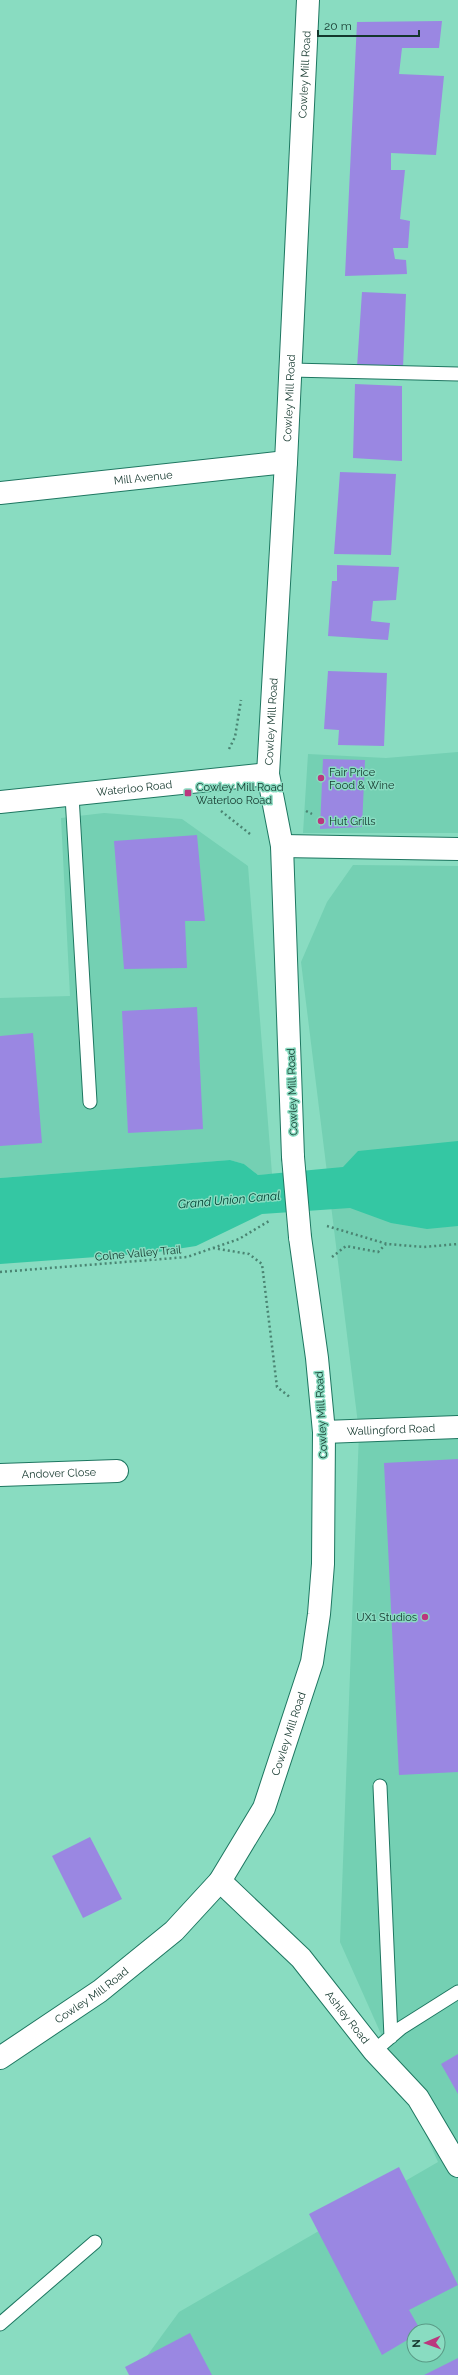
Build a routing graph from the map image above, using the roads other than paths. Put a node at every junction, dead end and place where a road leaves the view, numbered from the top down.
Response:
1 (308, 0) edge
2 (291, 370) junction
3 (458, 374) edge
4 (286, 462) junction
5 (0, 493) edge
6 (268, 774) junction
7 (72, 796) junction
8 (0, 802) edge
9 (282, 846) junction
10 (458, 849) edge
11 (90, 1102) dead end
12 (458, 1427) edge
13 (324, 1432) junction
14 (117, 1471) dead end
15 (0, 1475) edge
16 (380, 1786) dead end
17 (220, 1881) junction
18 (458, 1992) edge
19 (391, 2037) junction
20 (374, 2051) junction
21 (0, 2058) edge
22 (458, 2166) edge
23 (95, 2242) dead end
24 (0, 2324) edge

1 - 2 street, Cowley Mill Road
2 - 3 lane
2 - 4 street, Cowley Mill Road
4 - 5 street, Mill Avenue
4 - 6 street, Cowley Mill Road
6 - 7 street, Waterloo Road
6 - 9 street, Cowley Mill Road
7 - 8 street, Waterloo Road
7 - 11 lane
9 - 10 street
9 - 13 street, Cowley Mill Road, bridge
12 - 13 street, Wallingford Road
13 - 17 street, Cowley Mill Road
14 - 15 street, Andover Close
16 - 19 lane
17 - 20 street, Ashley Road
17 - 21 street, Cowley Mill Road
18 - 19 lane
19 - 20 lane
20 - 22 street, Ashley Road
23 - 24 lane

